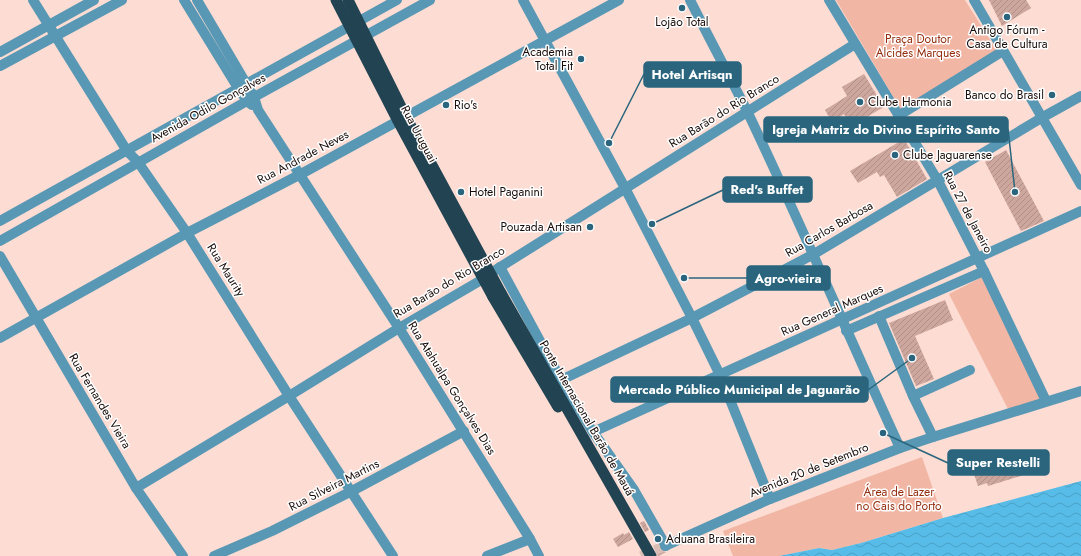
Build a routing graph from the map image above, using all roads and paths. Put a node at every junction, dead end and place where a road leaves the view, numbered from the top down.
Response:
1 (33, 0) edge
2 (94, 0) edge
3 (122, 0) edge
4 (184, 0) edge
5 (197, 0) edge
6 (336, 0) edge
7 (348, 0) edge
8 (397, 0) edge
9 (430, 0) edge
10 (523, 0) edge
11 (619, 0) edge
12 (690, 0) edge
13 (829, 0) edge
14 (974, 0) edge
15 (354, 24) junction
16 (48, 25) junction
17 (56, 37) junction
18 (361, 39) junction
19 (544, 40) junction
20 (855, 44) junction
21 (1003, 51) junction
22 (0, 52) edge
23 (3, 65) edge
24 (242, 86) junction
25 (1081, 96) edge
26 (250, 99) junction
27 (747, 112) junction
28 (898, 116) junction
29 (1043, 117) junction
30 (402, 119) junction
31 (127, 151) junction
32 (138, 162) junction
33 (301, 174) junction
34 (77, 178) junction
35 (938, 181) junction
36 (1081, 185) edge
37 (625, 188) junction
38 (85, 192) junction
39 (1081, 212) edge
40 (0, 221) edge
41 (187, 232) junction
42 (0, 242) edge
43 (814, 254) junction
44 (0, 256) edge
45 (978, 259) junction
46 (984, 271) junction
47 (491, 273) junction
48 (497, 295) junction
49 (879, 316) junction
50 (36, 318) junction
51 (692, 318) junction
52 (842, 320) junction
53 (399, 328) junction
54 (846, 331) junction
55 (0, 338) edge
56 (970, 370) dead end
57 (720, 375) junction
58 (561, 380) junction
59 (1081, 391) edge
60 (289, 396) junction
61 (913, 396) junction
62 (1046, 401) junction
63 (464, 431) junction
64 (593, 432) junction
65 (932, 437) junction
66 (900, 448) junction
67 (136, 488) junction
68 (352, 491) junction
69 (770, 499) junction
70 (530, 539) junction
71 (184, 556) edge
72 (214, 556) edge
73 (393, 556) edge
74 (487, 556) edge
75 (540, 556) edge
76 (643, 556) edge
77 (651, 556) edge

1 - 16 street, Rua Maurity
2 - 16 street
3 - 17 street
4 - 24 street
5 - 24 street
6 - 15 highway, Rua Uruguai
7 - 15 highway, Rua Uruguai
8 - 15 street, Avenida Odilo Gonçalves
9 - 18 street, Avenida Odilo Gonçalves
10 - 19 street
11 - 19 street, Rua Andrade Neves
12 - 27 street
13 - 20 street, Rua 27 de Janeiro
14 - 21 street
15 - 18 highway, Rua Uruguai
15 - 24 street, Avenida Odilo Gonçalves
16 - 17 street, Rua Maurity
16 - 22 street
17 - 23 street
17 - 31 street, Rua Maurity
18 - 26 street, Avenida Odilo Gonçalves
18 - 30 highway, Rua Uruguai
19 - 30 street, Rua Andrade Neves
19 - 37 street
20 - 27 street, Rua Barão do Rio Branco
20 - 28 street, Rua 27 de Janeiro
21 - 28 street
21 - 29 street
22 - 23 street
24 - 26 street, Rua Atahualpa Gonçalves Dias
24 - 31 street, Avenida Odilo Gonçalves
25 - 29 street, Rua Carlos Barbosa
26 - 32 street, Avenida Odilo Gonçalves
26 - 33 street, Rua Atahualpa Gonçalves Dias
27 - 37 street, Rua Barão do Rio Branco
27 - 43 street
28 - 35 street, Rua 27 de Janeiro
29 - 35 street, Rua Carlos Barbosa
29 - 36 street
30 - 33 street, Rua Andrade Neves
30 - 47 highway, Rua Uruguai
31 - 32 street, Rua Maurity
31 - 34 street, Avenida Odilo Gonçalves
32 - 38 street, Avenida Odilo Gonçalves
32 - 41 street, Rua Maurity
33 - 41 street, Rua Andrade Neves
33 - 53 street, Rua Atahualpa Gonçalves Dias
34 - 38 street
34 - 40 street, Avenida Odilo Gonçalves
35 - 43 street, Rua Carlos Barbosa
35 - 45 street, Rua 27 de Janeiro
37 - 47 street, Rua Barão do Rio Branco
37 - 51 street
38 - 42 street, Avenida Odilo Gonçalves
39 - 45 street, Rua General Marques
41 - 50 street, Rua Andrade Neves
41 - 60 street, Rua Maurity
43 - 51 street, Rua Carlos Barbosa
43 - 52 street
44 - 50 street, Rua Fernandes Vieira
45 - 46 street, Rua 27 de Janeiro
45 - 52 street, Rua General Marques
46 - 49 street
46 - 62 street, Rua 27 de Janeiro
47 - 48 highway, Rua Uruguai
47 - 53 street, Rua Barão do Rio Branco
47 - 58 street
48 - 76 highway, Ponte Internacional Barão de Mauá, bridge
48 - 77 highway, Ponte Internacional Barão de Mauá, bridge
49 - 54 street
49 - 61 street
50 - 55 street, Rua Andrade Neves
50 - 67 street, Rua Fernandes Vieira
51 - 57 street
51 - 58 street, Rua Carlos Barbosa
52 - 54 street
52 - 57 street, Rua General Marques
53 - 60 street, Rua Barão do Rio Branco
53 - 63 street, Rua Atahualpa Gonçalves Dias
54 - 66 street
56 - 61 street
57 - 64 street, Rua General Marques
57 - 69 street
58 - 64 street
59 - 62 street, Avenida 20 de Setembro
60 - 67 street, Rua Barão do Rio Branco
60 - 68 street, Rua Maurity
61 - 65 street
62 - 65 street, Avenida 20 de Setembro
63 - 68 street, Rua Silveira Martins
63 - 70 street, Rua Atahualpa Gonçalves Dias
64 - 69 street, Avenida 20 de Setembro
65 - 66 street, Avenida 20 de Setembro
66 - 69 street, Avenida 20 de Setembro
67 - 71 street, Rua Fernandes Vieira
68 - 72 street, Rua Silveira Martins
68 - 73 street, Rua Maurity
70 - 74 street
70 - 75 street, Rua Atahualpa Gonçalves Dias

